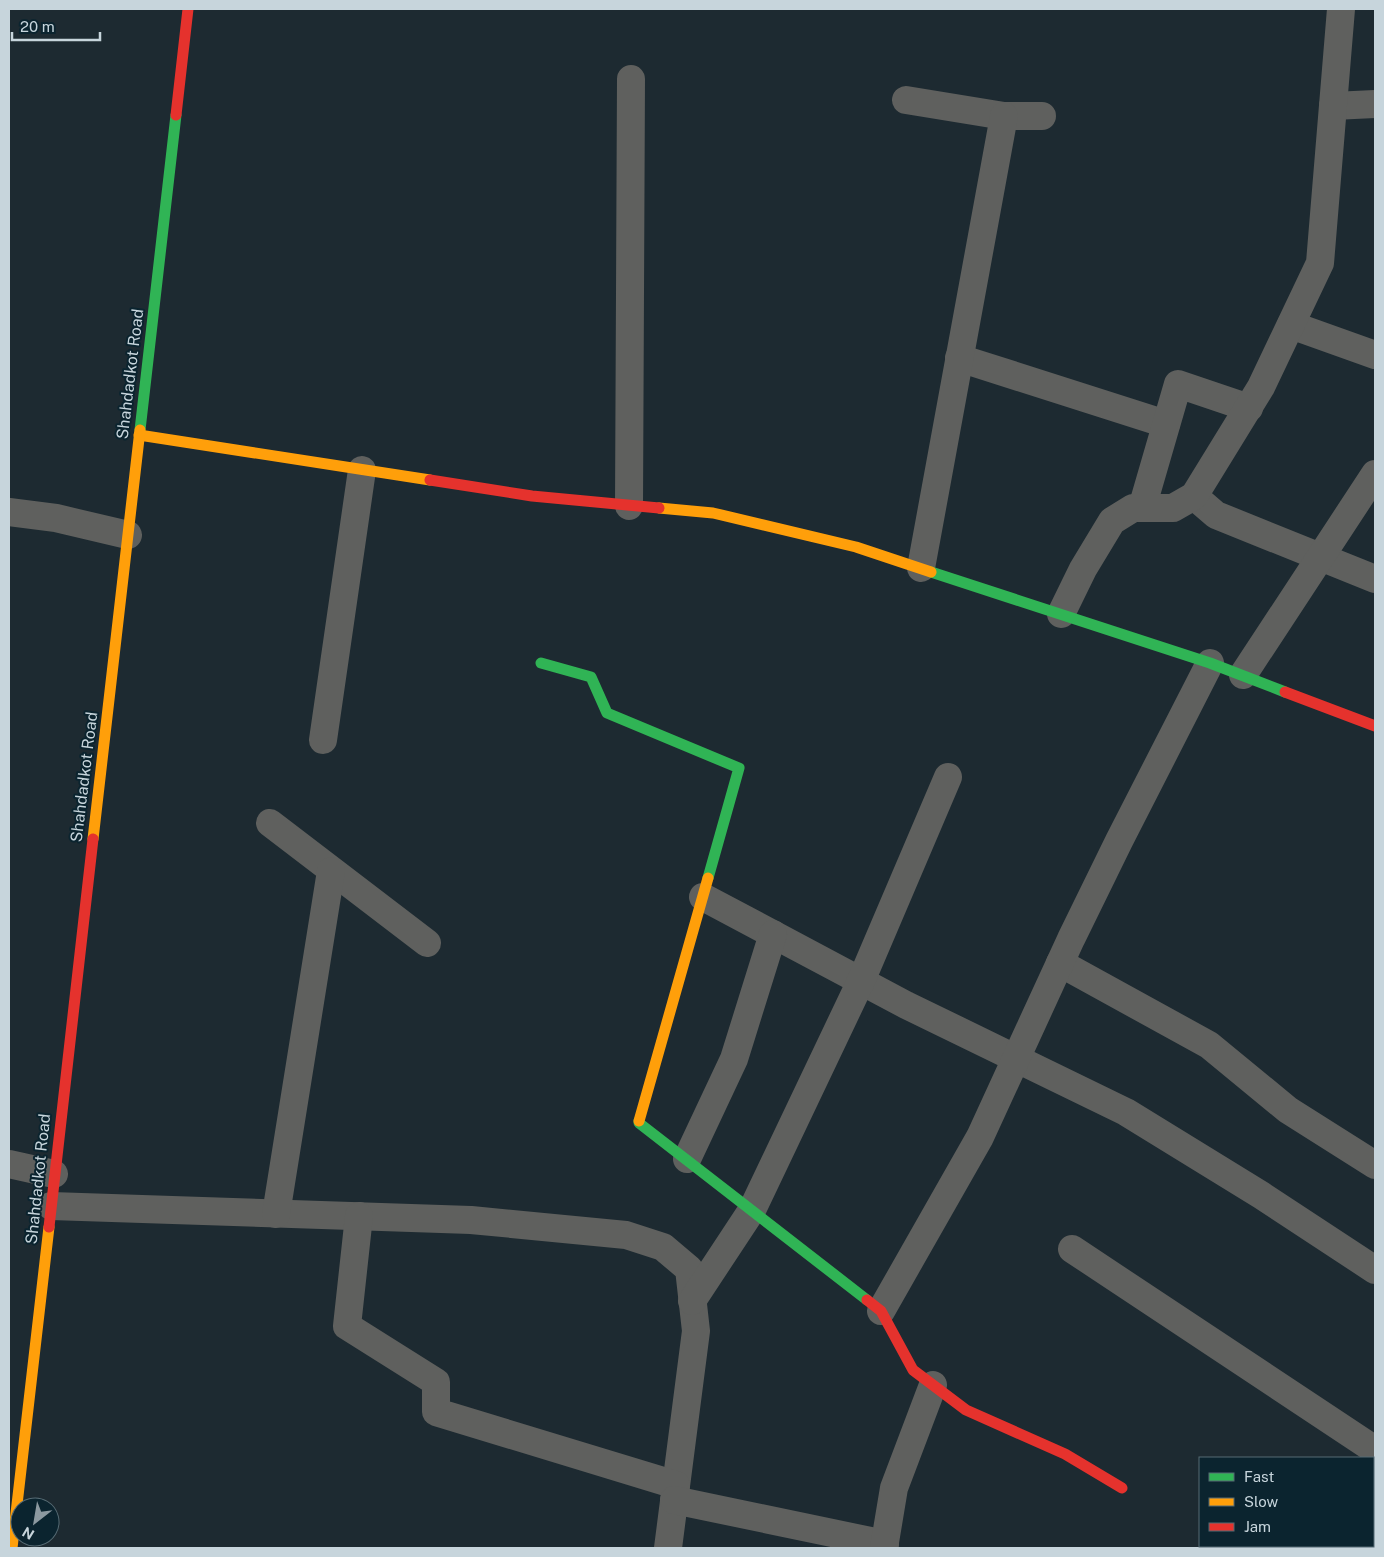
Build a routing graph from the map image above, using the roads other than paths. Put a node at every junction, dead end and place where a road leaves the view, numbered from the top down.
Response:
1 (188, 9) edge
2 (1341, 9) edge
3 (631, 79) dead end
4 (906, 100) dead end
5 (1375, 104) edge
6 (1332, 106) junction
7 (1004, 116) junction
8 (1042, 116) dead end
9 (1291, 324) junction
10 (1375, 356) edge
11 (959, 358) junction
12 (1249, 408) junction
13 (1166, 424) junction
14 (139, 435) junction
15 (362, 470) junction
16 (1375, 474) edge
17 (1194, 496) junction
18 (629, 506) junction
19 (1142, 508) junction
20 (9, 512) edge
21 (128, 535) junction
22 (1320, 557) junction
23 (921, 568) junction
24 (1375, 580) edge
25 (1061, 614) junction
26 (541, 663) dead end
27 (1210, 663) junction
28 (1243, 675) junction
29 (1375, 726) edge
30 (323, 740) dead end
31 (948, 777) dead end
32 (270, 823) dead end
33 (331, 871) junction
34 (703, 897) junction
35 (773, 934) junction
36 (428, 943) dead end
37 (1060, 963) junction
38 (861, 981) junction
39 (1017, 1057) junction
40 (687, 1160) junction
41 (9, 1164) edge
42 (1375, 1165) edge
43 (54, 1174) junction
44 (51, 1206) junction
45 (752, 1210) junction
46 (276, 1214) junction
47 (359, 1216) junction
48 (1072, 1249) dead end
49 (1375, 1270) edge
50 (692, 1301) junction
51 (881, 1311) junction
52 (933, 1385) junction
53 (1375, 1450) edge
54 (1122, 1488) dead end
55 (675, 1493) junction
56 (885, 1546) edge
57 (12, 1548) edge
58 (668, 1548) edge

1 - 14 main road, Shahdadkot Road
2 - 6 street
3 - 18 street
4 - 7 street
5 - 6 street
6 - 9 street
7 - 8 street
7 - 11 street
9 - 10 street
9 - 12 street
11 - 13 street
11 - 23 street
12 - 13 street
12 - 17 street
13 - 19 street
14 - 15 main road
14 - 21 main road, Shahdadkot Road
15 - 18 main road
15 - 30 street
16 - 22 street
17 - 19 street
17 - 22 street
18 - 23 main road
19 - 25 street
20 - 21 street
21 - 43 main road, Shahdadkot Road
22 - 24 street
22 - 28 street
23 - 25 main road
25 - 27 main road
26 - 34 main road
27 - 28 main road
27 - 37 street
28 - 29 main road
31 - 38 street
32 - 33 street
33 - 36 street
33 - 46 street
34 - 35 street
34 - 40 main road
35 - 38 street
35 - 40 street
37 - 39 street
37 - 42 street
38 - 39 street
38 - 45 street
39 - 49 street
39 - 51 street
40 - 45 main road
41 - 43 street
43 - 44 main road, Shahdadkot Road
44 - 46 street
44 - 57 main road, Shahdadkot Road
45 - 50 street
45 - 51 main road
46 - 47 street
47 - 50 street
47 - 55 street
48 - 53 street
50 - 55 street
51 - 52 main road
52 - 54 main road
52 - 56 street
55 - 56 street
55 - 58 street

